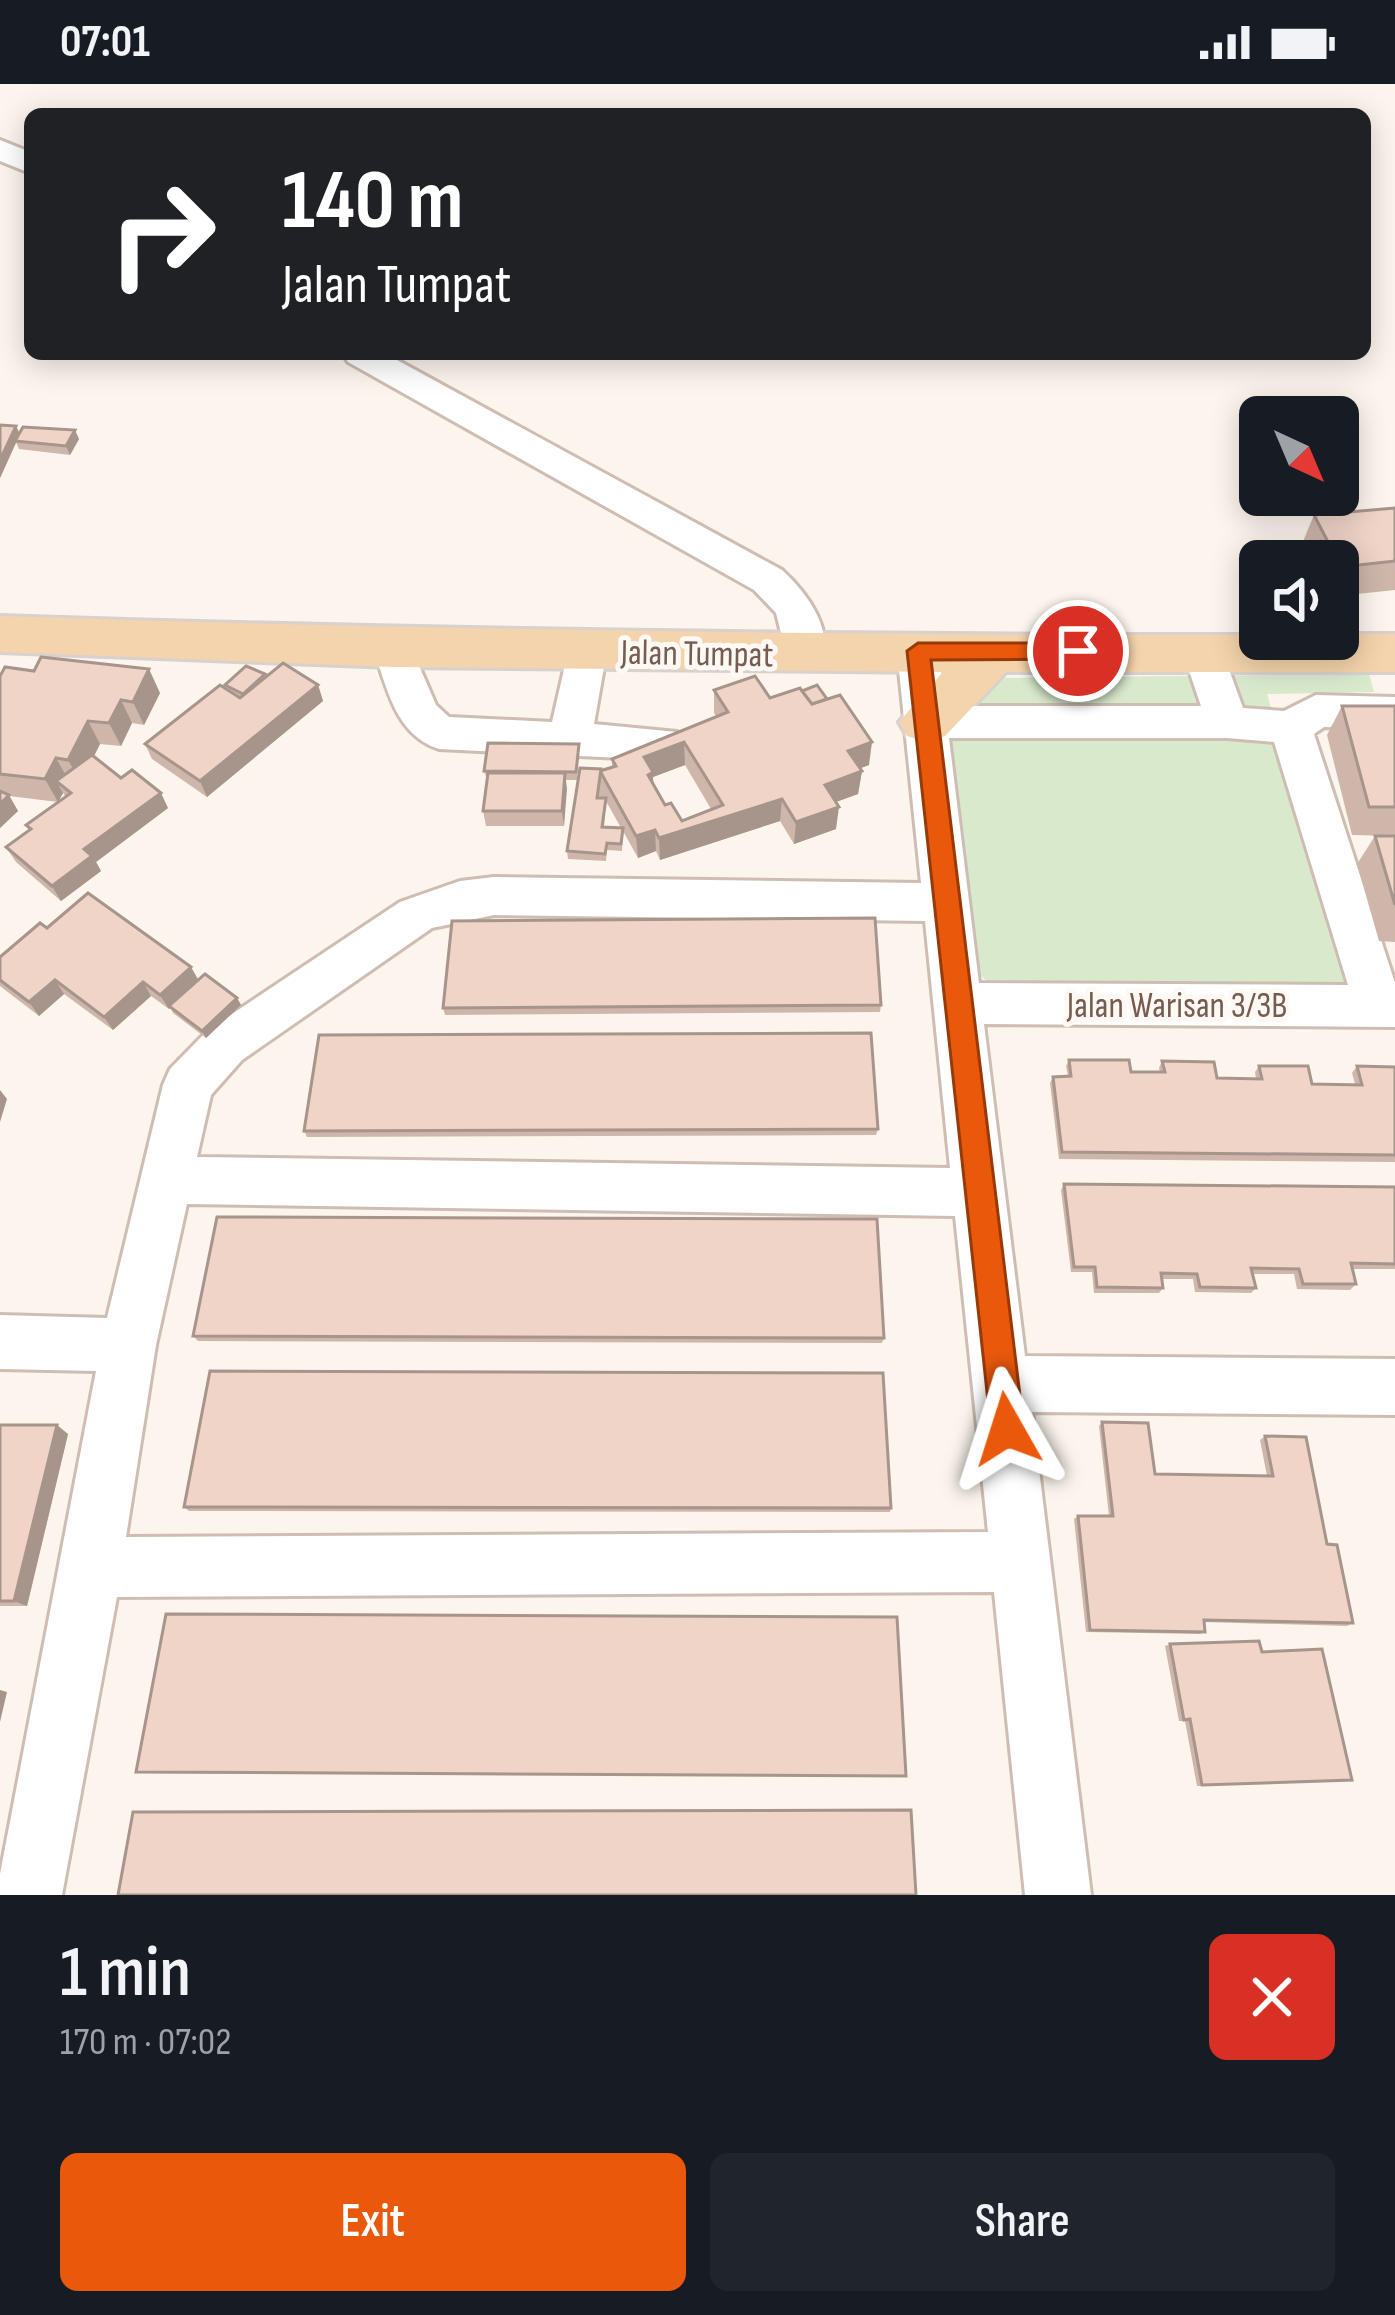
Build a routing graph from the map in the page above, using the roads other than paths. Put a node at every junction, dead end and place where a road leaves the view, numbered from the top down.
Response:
1 (371, 360) edge
2 (0, 634) edge
3 (393, 648) junction
4 (586, 650) junction
5 (1203, 650) junction
6 (995, 652) junction
7 (828, 653) junction
8 (1395, 653) edge
9 (923, 692) junction
10 (1395, 713) edge
11 (1227, 722) junction
12 (1291, 728) junction
13 (570, 741) junction
14 (662, 744) edge
15 (948, 902) junction
16 (958, 1003) junction
17 (1387, 1005) edge
18 (169, 1180) junction
19 (982, 1192) junction
20 (0, 1342) edge
21 (128, 1345) junction
22 (1003, 1384) junction
23 (1395, 1387) edge
24 (1022, 1562) junction
25 (92, 1567) junction
26 (29, 1895) edge
27 (1058, 1895) edge

1 - 7 street
2 - 3 main road, Jalan Tumpat
3 - 4 main road, Jalan Tumpat
3 - 13 street
4 - 7 main road, Jalan Tumpat
4 - 13 street
5 - 6 main road
5 - 8 main road
5 - 11 street
6 - 9 main road
6 - 9 main road
7 - 9 main road
9 - 11 street
9 - 15 street
10 - 12 street
11 - 12 street
12 - 17 street
13 - 14 street
15 - 16 street
15 - 18 street
16 - 17 street, Jalan Warisan 3/3B
16 - 19 street
18 - 19 street
18 - 21 street
19 - 22 street
20 - 21 street
21 - 25 street
22 - 23 street
22 - 24 street
24 - 25 street
24 - 27 street
25 - 26 street

